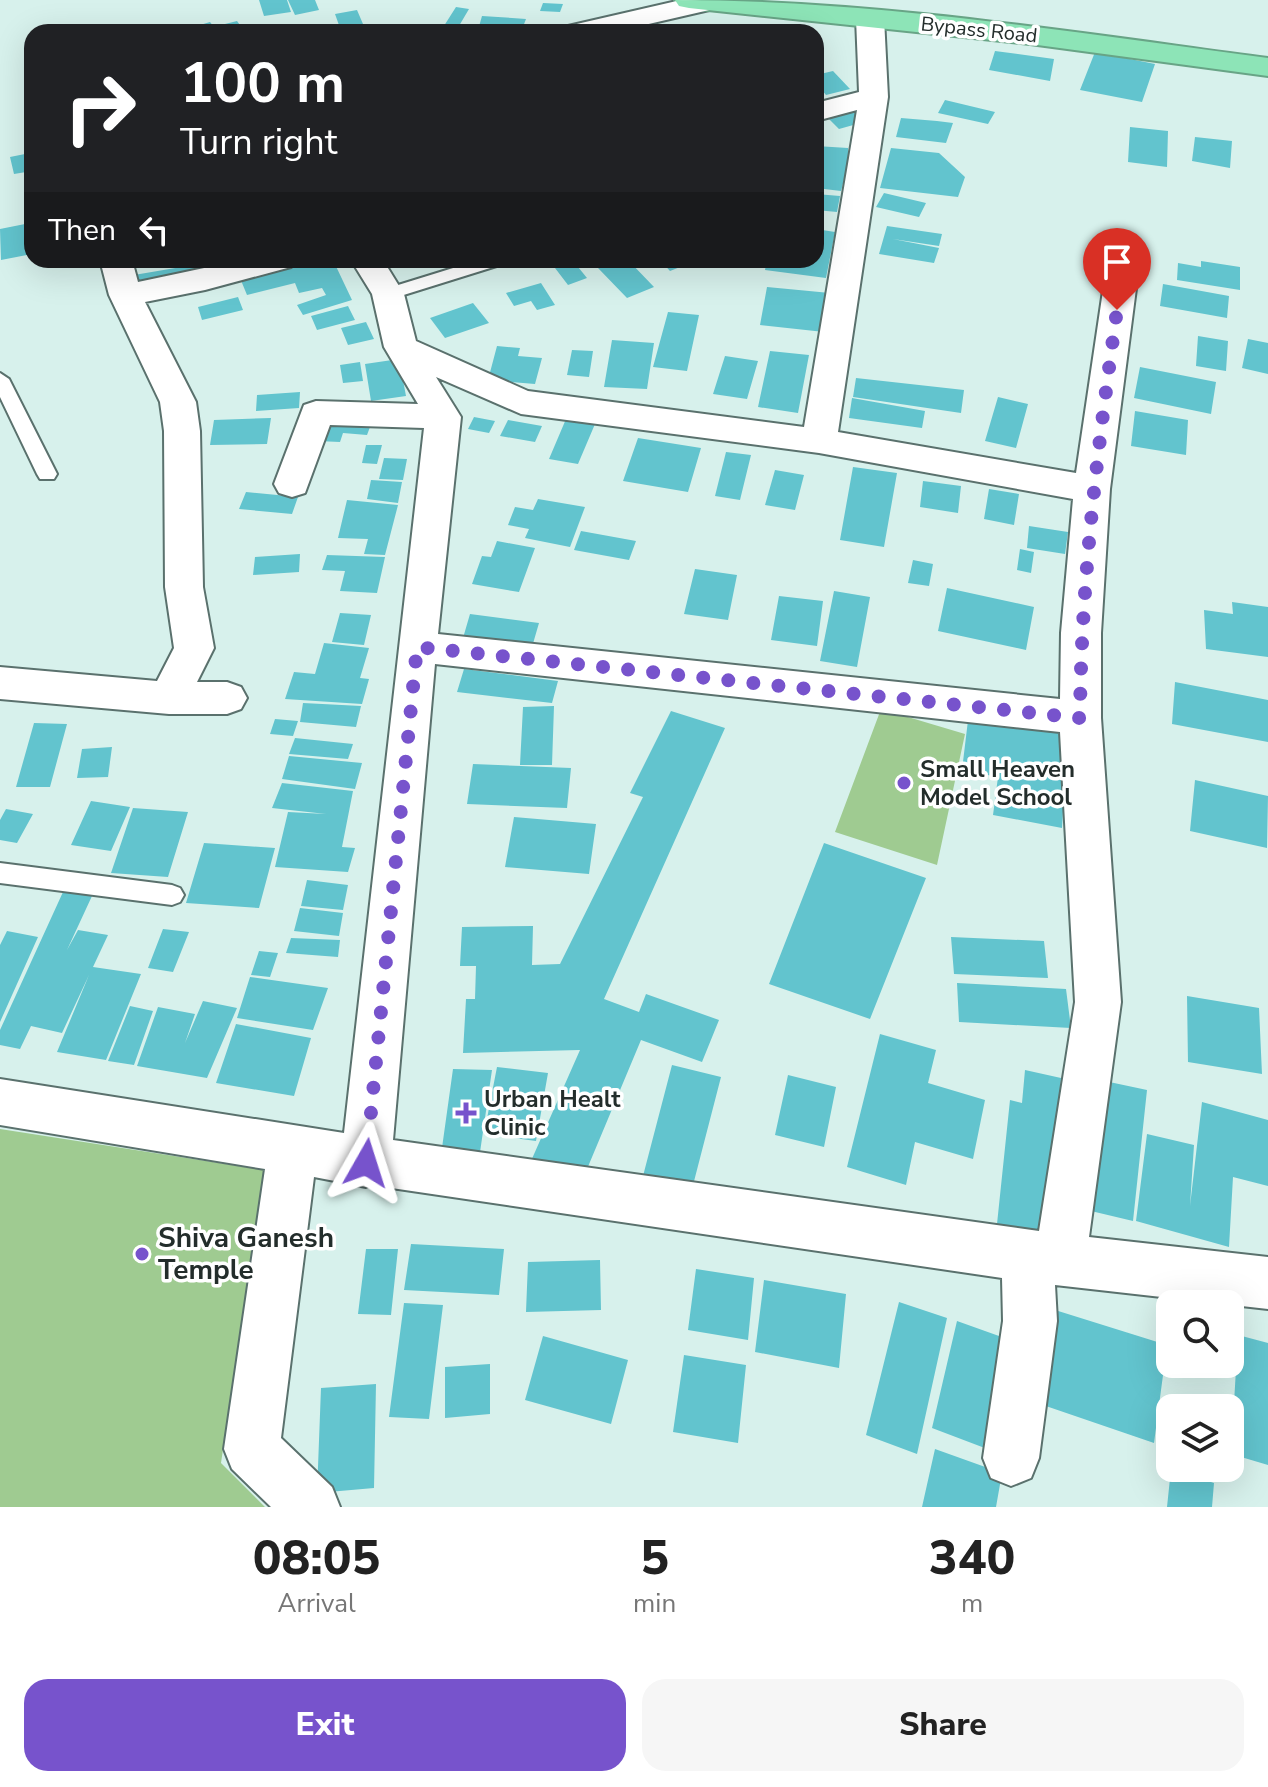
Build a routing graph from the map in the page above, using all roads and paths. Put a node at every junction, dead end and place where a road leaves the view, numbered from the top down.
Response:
1 (698, 1) edge
2 (866, 9) edge
3 (609, 24) edge
4 (1268, 48) edge
5 (1268, 67) edge
6 (874, 97) junction
7 (824, 110) edge
8 (1125, 250) dead end
9 (118, 268) edge
10 (250, 268) edge
11 (372, 268) edge
12 (471, 268) edge
13 (388, 294) junction
14 (125, 295) junction
15 (401, 347) junction
16 (0, 379) edge
17 (443, 417) junction
18 (819, 441) junction
19 (47, 474) dead end
20 (292, 484) dead end
21 (1092, 489) junction
22 (417, 647) junction
23 (0, 683) edge
24 (169, 698) junction
25 (227, 698) dead end
26 (1080, 718) junction
27 (0, 873) edge
28 (172, 895) dead end
29 (0, 1102) edge
30 (293, 1150) junction
31 (366, 1163) junction
32 (1044, 1258) junction
33 (1268, 1283) edge
34 (1011, 1458) dead end
35 (312, 1507) edge

1 - 2 highway, Bypass Road
1 - 3 street
2 - 4 highway, Bypass Road
2 - 5 highway, Bypass Road
2 - 6 street
6 - 7 street
6 - 18 street
8 - 21 street
9 - 14 street
10 - 14 street
11 - 13 street
12 - 13 lane
13 - 15 street
14 - 24 street
15 - 17 street
15 - 18 street
16 - 19 lane
17 - 20 street
17 - 22 street
18 - 21 street
21 - 26 street
22 - 26 street
22 - 31 street
23 - 24 street
24 - 25 street
26 - 32 street
27 - 28 lane
29 - 30 street
30 - 31 street
30 - 35 street
31 - 32 street
32 - 33 street
32 - 34 street

